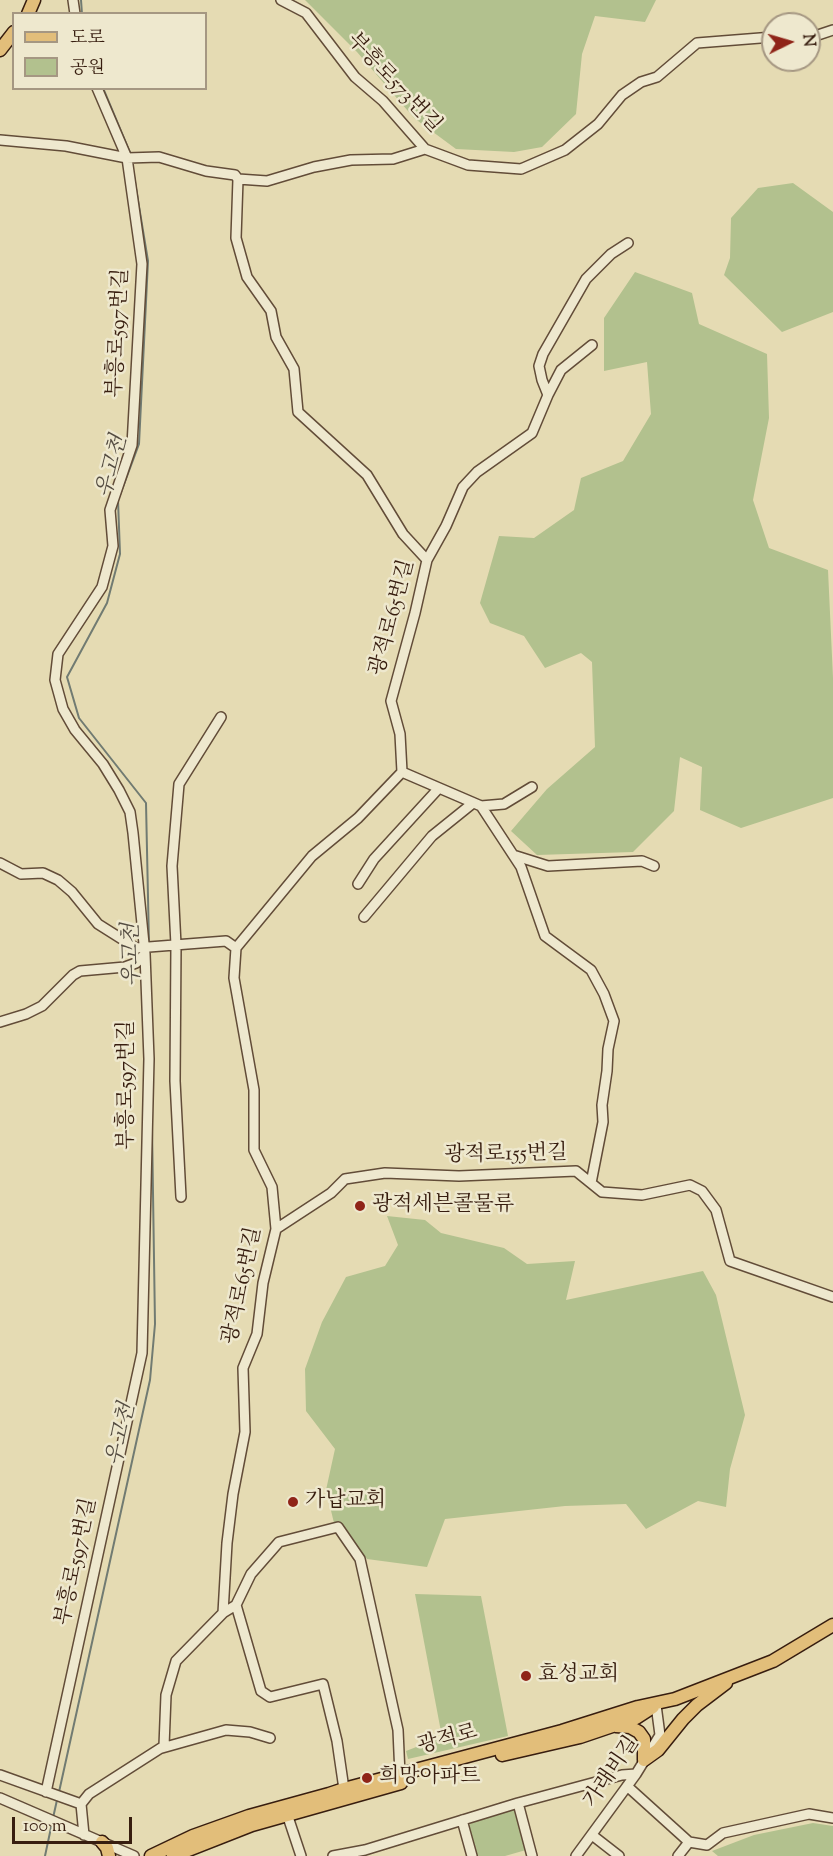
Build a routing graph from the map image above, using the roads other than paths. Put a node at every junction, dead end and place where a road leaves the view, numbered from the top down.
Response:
1 (281, 0) edge
2 (12, 35) edge
3 (761, 38) edge
4 (0, 50) edge
5 (98, 90) edge
6 (0, 140) edge
7 (425, 149) junction
8 (127, 158) junction
9 (237, 179) junction
10 (628, 243) dead end
11 (592, 345) dead end
12 (548, 395) junction
13 (427, 560) junction
14 (221, 717) dead end
15 (402, 772) junction
16 (532, 787) dead end
17 (439, 788) junction
18 (477, 804) junction
19 (513, 855) junction
20 (0, 863) edge
21 (654, 866) dead end
22 (358, 884) dead end
23 (364, 917) dead end
24 (174, 945) junction
25 (236, 948) junction
26 (146, 949) junction
27 (0, 1022) edge
28 (591, 1183) junction
29 (181, 1197) dead end
30 (276, 1229) junction
31 (833, 1297) edge
32 (236, 1605) junction
33 (224, 1613) junction
34 (833, 1625) edge
35 (735, 1676) junction
36 (656, 1705) junction
37 (612, 1725) junction
38 (270, 1738) dead end
39 (162, 1748) junction
40 (644, 1760) junction
41 (636, 1774) junction
42 (0, 1775) edge
43 (400, 1775) junction
44 (627, 1786) junction
45 (344, 1789) junction
46 (49, 1793) junction
47 (0, 1798) edge
48 (518, 1803) junction
49 (81, 1804) junction
50 (288, 1814) junction
51 (833, 1818) edge
52 (462, 1820) junction
53 (84, 1835) junction
54 (592, 1835) junction
55 (102, 1842) junction
56 (689, 1842) junction
57 (366, 1853) edge
58 (109, 1856) edge
59 (134, 1856) edge
60 (151, 1856) edge
61 (173, 1856) edge
62 (301, 1856) edge
63 (333, 1856) edge
64 (472, 1856) edge
65 (532, 1856) edge
66 (576, 1856) edge
67 (619, 1856) edge
68 (678, 1856) edge

1 - 7 street, 부흥로573번길
2 - 4 main road
3 - 7 street, 부흥로573번길
5 - 8 street, 부흥로597번길
6 - 8 street
7 - 9 street
8 - 9 street
8 - 26 street, 부흥로597번길
9 - 13 street
10 - 12 street
11 - 12 street
12 - 13 street, 광적로65번길
13 - 15 street, 광적로65번길
14 - 24 street
15 - 17 street
15 - 25 street
16 - 18 street
17 - 18 street
17 - 22 street
18 - 19 street
18 - 23 street
19 - 21 street
19 - 28 street
20 - 26 street
24 - 25 street
24 - 26 street
24 - 29 street
25 - 30 street, 광적로65번길
26 - 27 street
26 - 46 street, 부흥로597번길
28 - 30 street, 광적로155번길
28 - 31 street, 광적로155번길
30 - 33 street, 광적로65번길
32 - 33 street
32 - 43 street
32 - 45 street
33 - 39 street
34 - 35 main road, 광적로
35 - 36 main road, 광적로
35 - 40 main road
36 - 37 main road, 광적로
36 - 40 street, 가래비길
36 - 43 main road, 광적로
37 - 40 main road
37 - 50 main road, 광적로
38 - 39 street
39 - 49 street
40 - 41 street, 가래비길
41 - 44 street, 가래비길
41 - 48 street
42 - 46 street
43 - 45 main road, 광적로
44 - 54 street, 가래비길
44 - 56 street
45 - 60 main road, 광적로
46 - 49 street
47 - 53 street
48 - 52 street
48 - 65 street
49 - 53 street
50 - 61 main road, 광적로
50 - 62 street
51 - 56 street
52 - 57 street
52 - 64 street
53 - 55 street
54 - 66 street, 가래비길
54 - 67 street
55 - 58 main road
55 - 59 street
56 - 68 street
57 - 63 street

